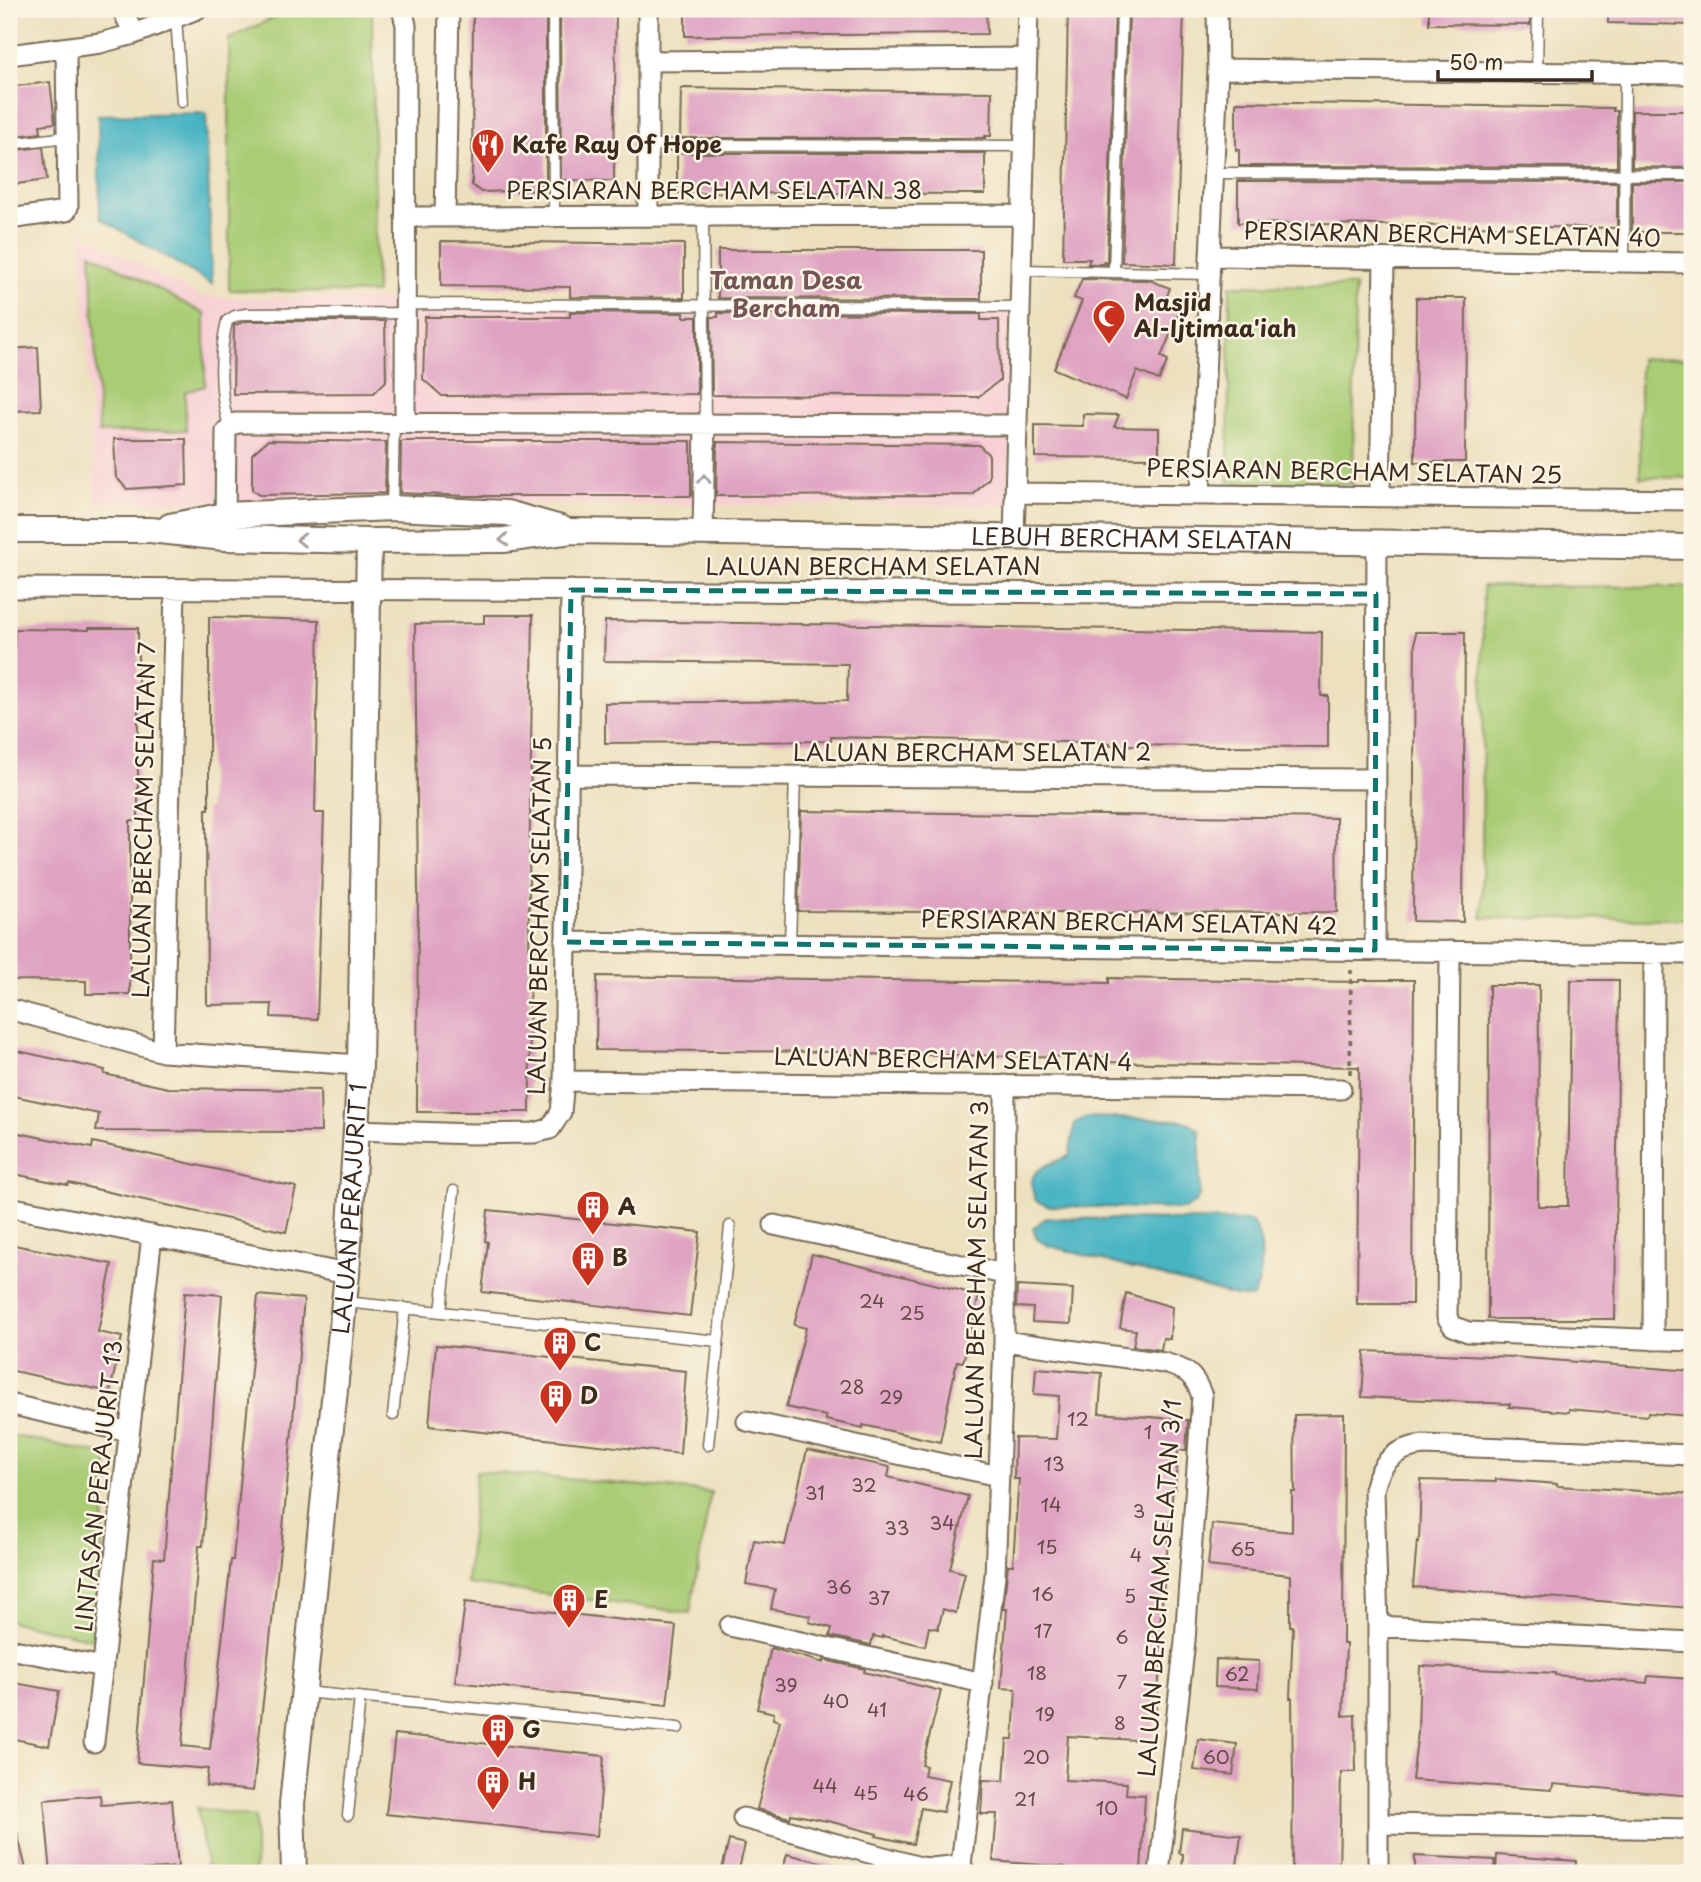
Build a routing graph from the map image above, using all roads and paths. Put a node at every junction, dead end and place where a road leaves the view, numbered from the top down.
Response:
1 (122, 9) edge
2 (197, 9) edge
3 (402, 9) edge
4 (449, 9) edge
5 (553, 9) edge
6 (648, 9) edge
7 (1028, 9) edge
8 (1122, 9) edge
9 (1217, 9) edge
10 (1538, 9) edge
11 (176, 17) junction
12 (134, 34) junction
13 (65, 48) junction
14 (9, 55) edge
15 (1027, 58) junction
16 (648, 61) junction
17 (1218, 69) junction
18 (1537, 74) junction
19 (1692, 74) edge
20 (1625, 75) junction
21 (182, 102) dead end
22 (67, 137) junction
23 (9, 144) edge
24 (648, 145) junction
25 (1024, 146) junction
26 (1214, 173) junction
27 (1623, 175) junction
28 (1692, 175) edge
29 (1022, 215) junction
30 (554, 216) junction
31 (648, 216) junction
32 (703, 216) junction
33 (405, 217) junction
34 (445, 217) junction
35 (9, 219) edge
36 (1384, 259) junction
37 (1623, 262) junction
38 (1692, 263) edge
39 (1210, 265) junction
40 (1021, 270) junction
41 (1114, 272) junction
42 (704, 305) junction
43 (1020, 307) junction
44 (405, 309) junction
45 (399, 423) junction
46 (705, 424) junction
47 (1017, 425) junction
48 (229, 426) junction
49 (1015, 493) junction
50 (1200, 495) junction
51 (1380, 497) junction
52 (1692, 500) edge
53 (392, 508) junction
54 (275, 512) junction
55 (507, 513) junction
56 (225, 526) junction
57 (9, 530) edge
58 (572, 531) junction
59 (703, 533) junction
60 (1014, 537) junction
61 (369, 541) junction
62 (1377, 543) junction
63 (1692, 547) edge
64 (9, 588) edge
65 (174, 589) junction
66 (369, 590) junction
67 (571, 590) junction
68 (1376, 594) junction
69 (567, 775) junction
70 (795, 777) junction
71 (1376, 779) junction
72 (565, 942) junction
73 (790, 944) junction
74 (1352, 950) junction
75 (1375, 950) junction
76 (1450, 951) junction
77 (1654, 953) junction
78 (1692, 954) edge
79 (9, 1009) edge
80 (163, 1052) junction
81 (360, 1065) junction
82 (564, 1081) junction
83 (1005, 1085) junction
84 (1340, 1089) joint
85 (356, 1130) junction
86 (454, 1191) dead end
87 (9, 1207) edge
88 (774, 1225) dead end
89 (730, 1226) dead end
90 (152, 1235) junction
91 (347, 1274) junction
92 (1004, 1274) junction
93 (345, 1302) junction
94 (405, 1308) junction
95 (441, 1312) junction
96 (1653, 1340) junction
97 (718, 1341) junction
98 (1004, 1341) junction
99 (1692, 1342) edge
100 (9, 1404) edge
101 (393, 1415) dead end
102 (747, 1422) dead end
103 (129, 1432) junction
104 (708, 1445) dead end
105 (1692, 1455) edge
106 (998, 1476) junction
107 (730, 1626) dead end
108 (1378, 1626) junction
109 (1692, 1642) edge
110 (9, 1649) edge
111 (103, 1667) junction
112 (983, 1683) junction
113 (303, 1692) junction
114 (360, 1697) junction
115 (678, 1728) dead end
116 (94, 1742) dead end
117 (348, 1815) dead end
118 (743, 1818) dead end
119 (1378, 1824) junction
120 (1692, 1829) edge
121 (964, 1869) edge
122 (294, 1873) edge
123 (1159, 1873) edge
124 (1378, 1873) edge

1 - 12 street
2 - 11 street
3 - 33 street
4 - 34 street
5 - 30 lane
6 - 16 street
7 - 15 street
8 - 41 lane
9 - 17 street
10 - 18 lane
11 - 12 street
11 - 21 lane
12 - 13 street
13 - 14 street
13 - 22 street
15 - 16 street
15 - 25 street
16 - 24 street
17 - 18 street
17 - 26 street
18 - 20 street
19 - 20 street
20 - 27 lane
22 - 23 lane
22 - 35 street
24 - 25 lane
24 - 31 street
25 - 29 street
26 - 27 lane
26 - 39 street
27 - 28 lane
27 - 37 lane
29 - 32 street, PERSIARAN BERCHAM SELATAN 38
29 - 40 street
30 - 31 street, PERSIARAN BERCHAM SELATAN 38
30 - 34 street, PERSIARAN BERCHAM SELATAN 38
31 - 32 street, PERSIARAN BERCHAM SELATAN 38
32 - 42 lane
33 - 34 street, PERSIARAN BERCHAM SELATAN 38
33 - 44 street
36 - 37 street, PERSIARAN BERCHAM SELATAN 40
36 - 39 street, PERSIARAN BERCHAM SELATAN 40
36 - 51 street
37 - 38 street, PERSIARAN BERCHAM SELATAN 40
39 - 41 lane
39 - 50 street
40 - 41 lane
40 - 43 street
42 - 43 lane
42 - 44 lane
42 - 46 lane
43 - 47 street
44 - 45 street
44 - 48 lane
45 - 46 street
45 - 48 street
45 - 53 lane
46 - 47 street
59 -> 46 street
47 - 49 street
48 - 56 street
49 - 50 street, PERSIARAN BERCHAM SELATAN 25
49 - 60 street
50 - 51 street, PERSIARAN BERCHAM SELATAN 25
51 - 52 street, PERSIARAN BERCHAM SELATAN 25
53 - 54 street
53 - 55 street
54 - 56 street
54 - 61 street
55 - 58 street
55 - 61 street
56 - 57 street
61 -> 56 street
58 - 59 street, LEBUH BERCHAM SELATAN
58 -> 61 street
59 - 60 street, LEBUH BERCHAM SELATAN
60 - 62 street, LEBUH BERCHAM SELATAN
61 - 66 street, LALUAN PERAJURIT 1
62 - 63 street, LEBUH BERCHAM SELATAN
62 - 68 street
64 - 65 street, LALUAN BERCHAM SELATAN
65 - 66 street, LALUAN BERCHAM SELATAN
65 - 80 street, LALUAN BERCHAM SELATAN 7
66 - 67 street, LALUAN BERCHAM SELATAN
66 - 81 street, LALUAN PERAJURIT 1
67 - 68 street, LALUAN BERCHAM SELATAN
67 - 69 street, LALUAN BERCHAM SELATAN 5
68 - 71 street
69 - 70 street, LALUAN BERCHAM SELATAN 2
69 - 72 street, LALUAN BERCHAM SELATAN 5
70 - 71 street, LALUAN BERCHAM SELATAN 2
70 - 73 lane
71 - 75 street
72 - 73 street, PERSIARAN BERCHAM SELATAN 42
72 - 82 street, LALUAN BERCHAM SELATAN 5
73 - 74 street, PERSIARAN BERCHAM SELATAN 42
74 - 75 street, PERSIARAN BERCHAM SELATAN 42
74 - 84 path
75 - 76 street, PERSIARAN BERCHAM SELATAN 42
76 - 77 street, PERSIARAN BERCHAM SELATAN 42
76 - 96 street
77 - 78 street, PERSIARAN BERCHAM SELATAN 42
77 - 96 street
79 - 80 street
80 - 81 street
81 - 85 street, LALUAN PERAJURIT 1
82 - 83 street, LALUAN BERCHAM SELATAN 4
82 - 85 street, LALUAN BERCHAM SELATAN 5
83 - 84 street, LALUAN BERCHAM SELATAN 4
83 - 92 street, LALUAN BERCHAM SELATAN 3
85 - 91 street, LALUAN PERAJURIT 1
86 - 95 lane
87 - 90 street
88 - 92 street
89 - 97 lane
90 - 91 street
90 - 103 street, LINTASAN PERAJURIT 13
91 - 93 street, LALUAN PERAJURIT 1
92 - 98 street, LALUAN BERCHAM SELATAN 3
93 - 94 lane
93 - 113 street, LALUAN PERAJURIT 1
94 - 95 lane
94 - 101 lane
95 - 97 lane
96 - 99 street
97 - 104 lane
98 - 106 street, LALUAN BERCHAM SELATAN 3
98 - 123 street, LALUAN BERCHAM SELATAN 3/1
100 - 103 street
102 - 106 street, LALUAN BERCHAM SELATAN 3
103 - 111 street, LINTASAN PERAJURIT 13
105 - 108 street
106 - 112 street, LALUAN BERCHAM SELATAN 3
107 - 112 street
108 - 109 street
108 - 119 street
110 - 111 street
111 - 116 street, LINTASAN PERAJURIT 13
112 - 121 street, LALUAN BERCHAM SELATAN 3
113 - 114 lane
113 - 122 street, LALUAN PERAJURIT 1
114 - 115 lane
114 - 117 lane
118 - 121 street
119 - 120 street
119 - 124 street

